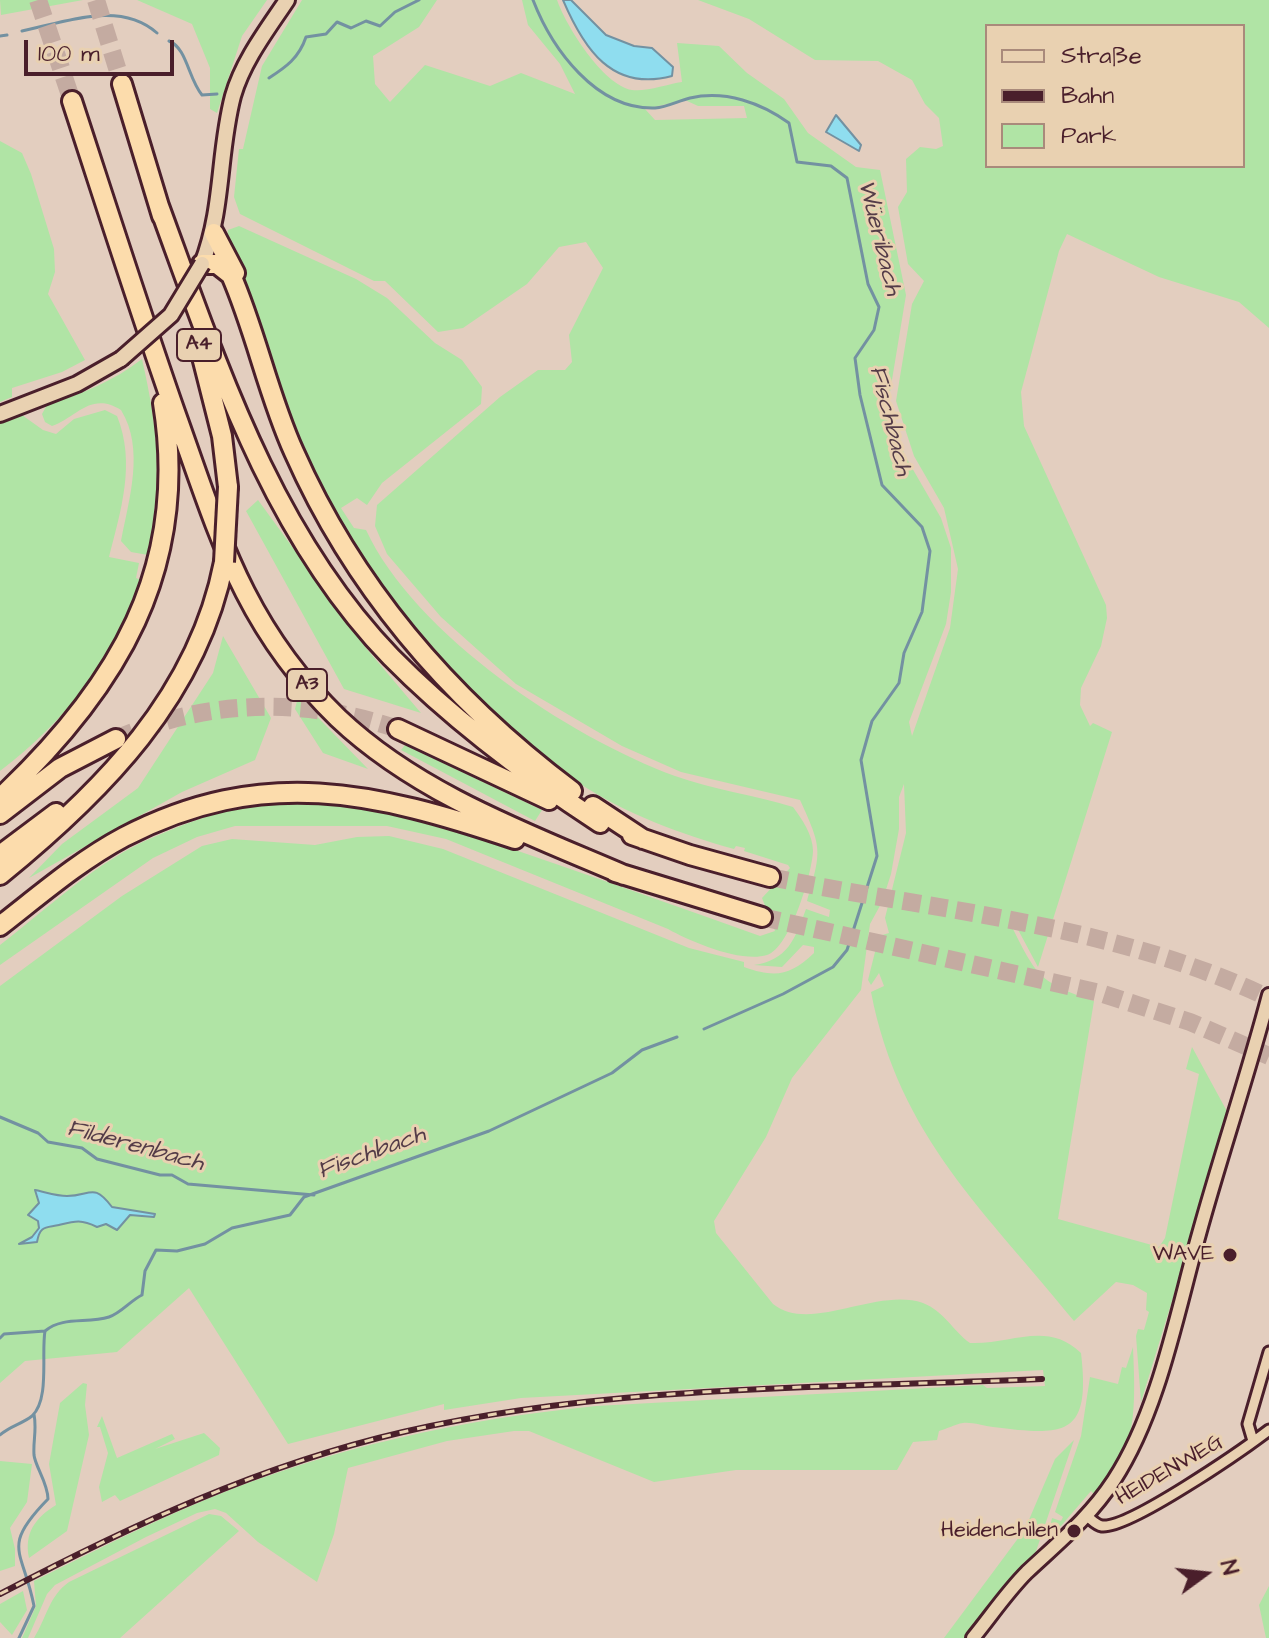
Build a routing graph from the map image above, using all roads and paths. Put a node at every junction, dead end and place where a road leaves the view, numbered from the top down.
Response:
1 (287, 0) edge
2 (122, 84) tunnel mouth
3 (72, 101) tunnel mouth
4 (159, 206) junction
5 (214, 233) junction
6 (202, 264) junction
7 (241, 299) junction
8 (153, 349) junction
9 (0, 414) edge
10 (90, 700) junction
11 (398, 729) tunnel mouth
12 (116, 739) tunnel mouth
13 (132, 750) junction
14 (0, 782) edge
15 (0, 798) edge
16 (0, 814) edge
17 (600, 823) junction
18 (643, 839) junction
19 (0, 855) edge
20 (0, 875) edge
21 (624, 875) junction
22 (770, 877) tunnel mouth
23 (762, 917) tunnel mouth
24 (0, 926) edge
25 (1269, 995) edge
26 (1269, 1352) edge
27 (1269, 1430) edge
28 (1253, 1441) junction
29 (1087, 1516) junction
30 (973, 1638) edge

1 - 5 main road
2 - 4 highway
3 - 8 highway, A3
4 - 13 highway, A4, bridge
4 - 17 highway
5 - 6 main road
5 - 7 highway
6 - 7 highway
6 - 9 main road, bridge
7 - 18 highway
8 - 10 highway, A4
8 - 21 highway, A3
10 - 14 highway
10 - 15 highway, A4
11 - 17 highway
12 - 16 highway
13 - 19 highway, A4
13 - 20 highway
17 - 18 highway
18 - 22 highway
21 - 23 highway, A3
21 - 24 highway, A3
25 - 29 street
26 - 28 street
27 - 28 street, HEIDENWEG
28 - 29 street, HEIDENWEG
29 - 30 street

